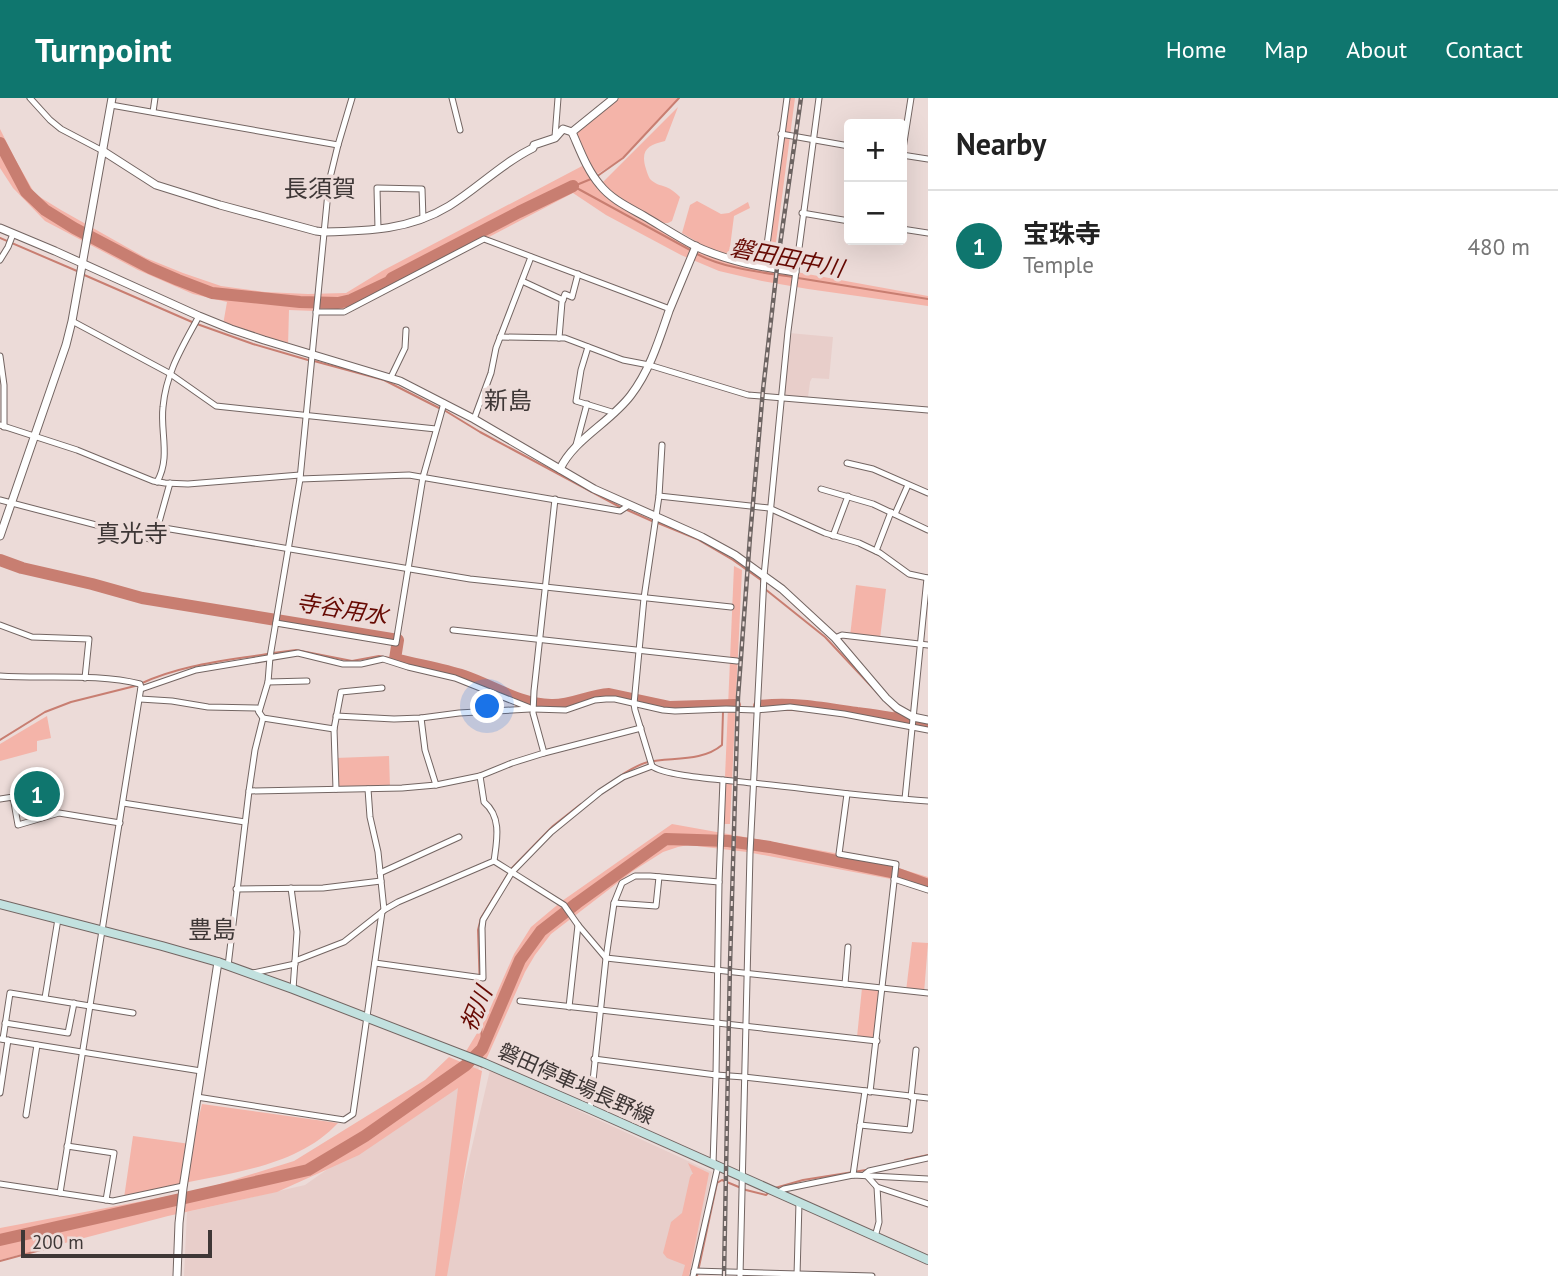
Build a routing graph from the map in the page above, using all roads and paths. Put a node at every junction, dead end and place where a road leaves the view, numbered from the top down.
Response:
1 (30, 98) edge
2 (156, 98) edge
3 (352, 98) edge
4 (452, 98) edge
5 (558, 98) edge
6 (614, 98) edge
7 (787, 98) edge
8 (819, 98) edge
9 (911, 98) edge
10 (111, 102) edge
11 (153, 112) junction
12 (907, 123) edge
13 (460, 130) dead end
14 (572, 132) junction
15 (781, 134) junction
16 (555, 138) junction
17 (813, 140) junction
18 (338, 145) junction
19 (844, 145) edge
20 (103, 151) junction
21 (907, 156) edge
22 (928, 159) edge
23 (802, 213) junction
24 (423, 219) junction
25 (844, 220) edge
26 (0, 229) edge
27 (379, 229) junction
28 (907, 230) edge
29 (324, 232) junction
30 (928, 233) edge
31 (13, 234) junction
32 (696, 246) junction
33 (531, 257) junction
34 (0, 260) edge
35 (82, 262) junction
36 (764, 267) junction
37 (795, 272) junction
38 (578, 274) junction
39 (522, 281) junction
40 (563, 300) junction
41 (670, 309) junction
42 (316, 312) junction
43 (199, 316) junction
44 (72, 321) junction
45 (407, 330) dead end
46 (500, 337) junction
47 (559, 338) junction
48 (588, 347) junction
49 (313, 355) junction
50 (0, 356) edge
51 (649, 365) junction
52 (169, 373) junction
53 (391, 377) junction
54 (781, 398) junction
55 (444, 403) junction
56 (587, 404) junction
57 (928, 410) edge
58 (615, 413) junction
59 (306, 415) junction
60 (474, 419) junction
61 (2, 426) edge
62 (436, 429) junction
63 (35, 436) junction
64 (662, 445) dead end
65 (575, 449) junction
66 (847, 463) dead end
67 (560, 469) junction
68 (300, 477) junction
69 (423, 477) junction
70 (157, 482) junction
71 (170, 483) junction
72 (908, 485) junction
73 (821, 489) dead end
74 (928, 493) edge
75 (659, 496) junction
76 (848, 496) junction
77 (555, 499) junction
78 (0, 500) edge
79 (11, 504) junction
80 (629, 505) junction
81 (769, 508) junction
82 (893, 513) junction
83 (656, 517) junction
84 (158, 527) junction
85 (928, 530) edge
86 (0, 536) edge
87 (833, 536) junction
88 (288, 549) junction
89 (876, 551) junction
90 (408, 569) junction
91 (764, 576) junction
92 (928, 578) edge
93 (546, 587) junction
94 (644, 598) junction
95 (731, 607) dead end
96 (276, 622) junction
97 (0, 625) edge
98 (453, 630) dead end
99 (835, 638) junction
100 (540, 639) junction
101 (920, 644) junction
102 (928, 645) edge
103 (640, 650) junction
104 (270, 657) junction
105 (737, 661) dead end
106 (0, 676) edge
107 (85, 678) junction
108 (307, 681) dead end
109 (268, 682) junction
110 (382, 688) dead end
111 (141, 689) junction
112 (140, 699) junction
113 (634, 704) junction
114 (533, 709) junction
115 (756, 710) junction
116 (261, 715) junction
117 (336, 716) junction
118 (913, 716) junction
119 (421, 718) junction
120 (928, 720) edge
121 (913, 727) junction
122 (641, 728) junction
123 (334, 729) junction
124 (928, 730) edge
125 (544, 753) junction
126 (652, 766) junction
127 (480, 776) junction
128 (723, 780) junction
129 (753, 783) junction
130 (436, 785) junction
131 (336, 789) junction
132 (368, 789) junction
133 (249, 791) junction
134 (847, 794) junction
135 (0, 799) edge
136 (905, 799) junction
137 (928, 801) edge
138 (123, 803) junction
139 (245, 822) junction
140 (120, 823) junction
141 (459, 837) dead end
142 (494, 861) junction
143 (512, 872) junction
144 (380, 873) junction
145 (659, 877) junction
146 (894, 879) junction
147 (381, 881) junction
148 (719, 882) junction
149 (291, 888) junction
150 (236, 889) junction
151 (928, 890) edge
152 (614, 903) junction
153 (0, 904) edge
154 (383, 911) junction
155 (58, 919) junction
156 (578, 925) junction
157 (102, 930) junction
158 (848, 947) dead end
159 (606, 958) junction
160 (218, 962) junction
161 (295, 962) junction
162 (375, 963) junction
163 (228, 966) junction
164 (718, 969) junction
165 (748, 973) junction
166 (250, 974) junction
167 (845, 984) junction
168 (882, 988) junction
169 (293, 989) junction
170 (928, 993) edge
171 (45, 998) junction
172 (520, 1001) dead end
173 (74, 1003) junction
174 (90, 1006) junction
175 (569, 1007) junction
176 (600, 1011) junction
177 (133, 1013) dead end
178 (368, 1018) junction
179 (5, 1023) junction
180 (717, 1023) junction
181 (746, 1027) junction
182 (4, 1040) edge
183 (877, 1041) junction
184 (37, 1045) junction
185 (916, 1049) dead end
186 (83, 1052) junction
187 (594, 1059) junction
188 (201, 1071) junction
189 (716, 1075) junction
190 (744, 1077) junction
191 (868, 1091) junction
192 (0, 1093) edge
193 (197, 1097) junction
194 (912, 1097) junction
195 (928, 1098) edge
196 (590, 1109) junction
197 (26, 1115) dead end
198 (860, 1125) junction
199 (67, 1146) junction
200 (928, 1158) edge
201 (715, 1165) junction
202 (853, 1175) junction
203 (865, 1176) junction
204 (742, 1177) junction
205 (928, 1179) edge
206 (0, 1184) edge
207 (183, 1187) junction
208 (877, 1187) junction
209 (60, 1193) junction
210 (777, 1193) junction
211 (106, 1200) junction
212 (799, 1202) junction
213 (928, 1204) edge
214 (875, 1237) junction
215 (928, 1261) edge
216 (694, 1274) edge
217 (740, 1275) edge
218 (797, 1275) edge
219 (177, 1276) edge
220 (829, 1276) edge
221 (872, 1276) edge

1 - 20 street
2 - 11 street
3 - 18 street
4 - 13 street
5 - 16 street
6 - 14 street
7 - 15 street
8 - 17 street
9 - 12 street
10 - 11 street
10 - 20 street
11 - 18 street
14 - 16 street
14 - 32 street
15 - 17 street
15 - 36 street
16 - 24 street
17 - 19 street
17 - 23 street
18 - 29 street
20 - 29 street
20 - 35 street
21 - 22 street
23 - 25 street
23 - 37 street
24 - 27 street
24 - 27 street
26 - 31 street
27 - 29 street
28 - 30 street
29 - 42 street
31 - 34 street
31 - 35 street
32 - 36 street
32 - 41 street
33 - 38 street
33 - 39 street
33 - 42 street
35 - 43 street
35 - 44 street
36 - 37 street
37 - 54 street
38 - 40 street
38 - 41 street
39 - 40 street
39 - 46 street
40 - 47 street
41 - 51 street
42 - 49 street
43 - 49 street
43 - 52 street
44 - 52 street
44 - 63 street
45 - 53 street
46 - 47 street
46 - 60 street
47 - 48 street
48 - 51 street
48 - 56 street
49 - 53 street
49 - 59 street
50 - 61 street
51 - 54 street
51 - 58 street
52 - 59 street
52 - 70 street
53 - 55 street
54 - 57 street
54 - 81 street
55 - 60 street
55 - 62 street
56 - 58 street
56 - 65 street
58 - 65 street
59 - 62 street
59 - 68 street
60 - 67 street
61 - 63 street
62 - 69 street
63 - 70 street
63 - 79 street
64 - 75 street
65 - 67 street
66 - 72 street
67 - 80 street
68 - 69 street
68 - 71 street
68 - 88 street
69 - 77 street
69 - 90 street
70 - 71 street
71 - 84 street
72 - 74 street
72 - 82 street
73 - 76 street
75 - 81 street
75 - 83 street
76 - 82 street
76 - 87 street
77 - 80 street
77 - 93 street
78 - 79 street
79 - 84 street
79 - 86 street
80 - 83 street
81 - 87 street
81 - 91 street
82 - 85 street
82 - 89 street
83 - 91 street
83 - 94 street
84 - 88 street
87 - 89 street
88 - 90 street
88 - 96 street
89 - 92 street
90 - 93 street
90 - 96 street
91 - 99 street
91 - 115 street
92 - 101 street
93 - 94 street
93 - 100 street
94 - 95 street
94 - 103 street
96 - 104 street
97 - 107 street
98 - 100 street
99 - 101 street
99 - 118 street
100 - 103 street
100 - 114 street
101 - 102 street
101 - 118 street
103 - 105 street
103 - 113 street
104 - 109 street
104 - 111 street
104 - 114 street
106 - 107 street
107 - 111 street
108 - 109 street
109 - 116 street
110 - 117 street
111 - 112 street
112 - 116 street
112 - 138 street
113 - 114 street
113 - 115 street
113 - 122 street
114 - 119 street
114 - 125 street
115 - 121 street
115 - 129 street
116 - 123 street
116 - 133 street
117 - 119 street
117 - 123 street
118 - 120 street
118 - 121 street
119 - 130 street
121 - 124 street
121 - 136 street
122 - 125 street
122 - 126 street
123 - 131 street
125 - 127 street
126 - 128 street
126 - 143 street
127 - 130 street
127 - 142 street
128 - 129 street
128 - 148 street
129 - 134 street
129 - 165 street
130 - 132 street
131 - 132 street
131 - 133 street
132 - 144 street
133 - 139 street
134 - 136 street
134 - 146 street
135 - 140 street
136 - 137 street
138 - 139 street
138 - 140 street
139 - 150 street
140 - 157 street
141 - 144 street
142 - 143 street
142 - 154 street
143 - 156 street
143 - 162 street
144 - 147 street
145 - 148 street
145 - 152 street
145 - 152 street
146 - 151 street
146 - 168 street
147 - 149 street
147 - 154 street
148 - 164 street
149 - 150 street
149 - 161 street
150 - 163 street
152 - 159 street
153 - 155 main road, 磐田停車場長野線
154 - 161 street
154 - 162 street
155 - 157 main road, 磐田停車場長野線
155 - 171 street
156 - 159 street
156 - 175 street
157 - 160 main road, 磐田停車場長野線
157 - 174 street
158 - 167 street
159 - 164 street
159 - 176 street
160 - 163 main road, 磐田停車場長野線
160 - 188 street
161 - 166 street
161 - 169 street
162 - 178 street
163 - 166 main road, 磐田停車場長野線
164 - 165 street
164 - 180 street
165 - 167 street
165 - 181 street
166 - 169 main road, 磐田停車場長野線
167 - 168 street
168 - 170 street
168 - 183 street
169 - 178 main road, 磐田停車場長野線
171 - 173 street
171 - 179 street
172 - 175 street
173 - 174 street
173 - 179 street
174 - 177 street
174 - 186 street
175 - 176 street
176 - 180 street
176 - 187 street
178 - 193 street
178 - 196 main road, 磐田停車場長野線
179 - 182 street
180 - 181 street
180 - 189 street
181 - 183 street
181 - 190 street
182 - 184 street
182 - 192 street
183 - 191 street
184 - 186 street
184 - 197 street
185 - 194 street
186 - 188 street
186 - 199 street
187 - 189 street
187 - 196 street
188 - 193 street
189 - 190 street
189 - 201 street
190 - 191 street
190 - 204 street
191 - 194 street
191 - 198 street
193 - 207 street
194 - 195 street
194 - 198 street
196 - 201 main road, 磐田停車場長野線
198 - 202 street
199 - 209 street
199 - 211 street
200 - 203 street
201 - 204 main road, 磐田停車場長野線
201 - 216 street
202 - 203 street
202 - 210 street
203 - 205 street
203 - 208 street
204 - 210 main road, 磐田停車場長野線
204 - 217 street
206 - 209 street
207 - 211 street
207 - 219 street
208 - 213 street
208 - 214 street
209 - 211 street
210 - 212 main road, 磐田停車場長野線
212 - 214 main road, 磐田停車場長野線
212 - 218 street
214 - 215 main road, 磐田停車場長野線
216 - 217 street
217 - 218 street
218 - 220 street
220 - 221 street

